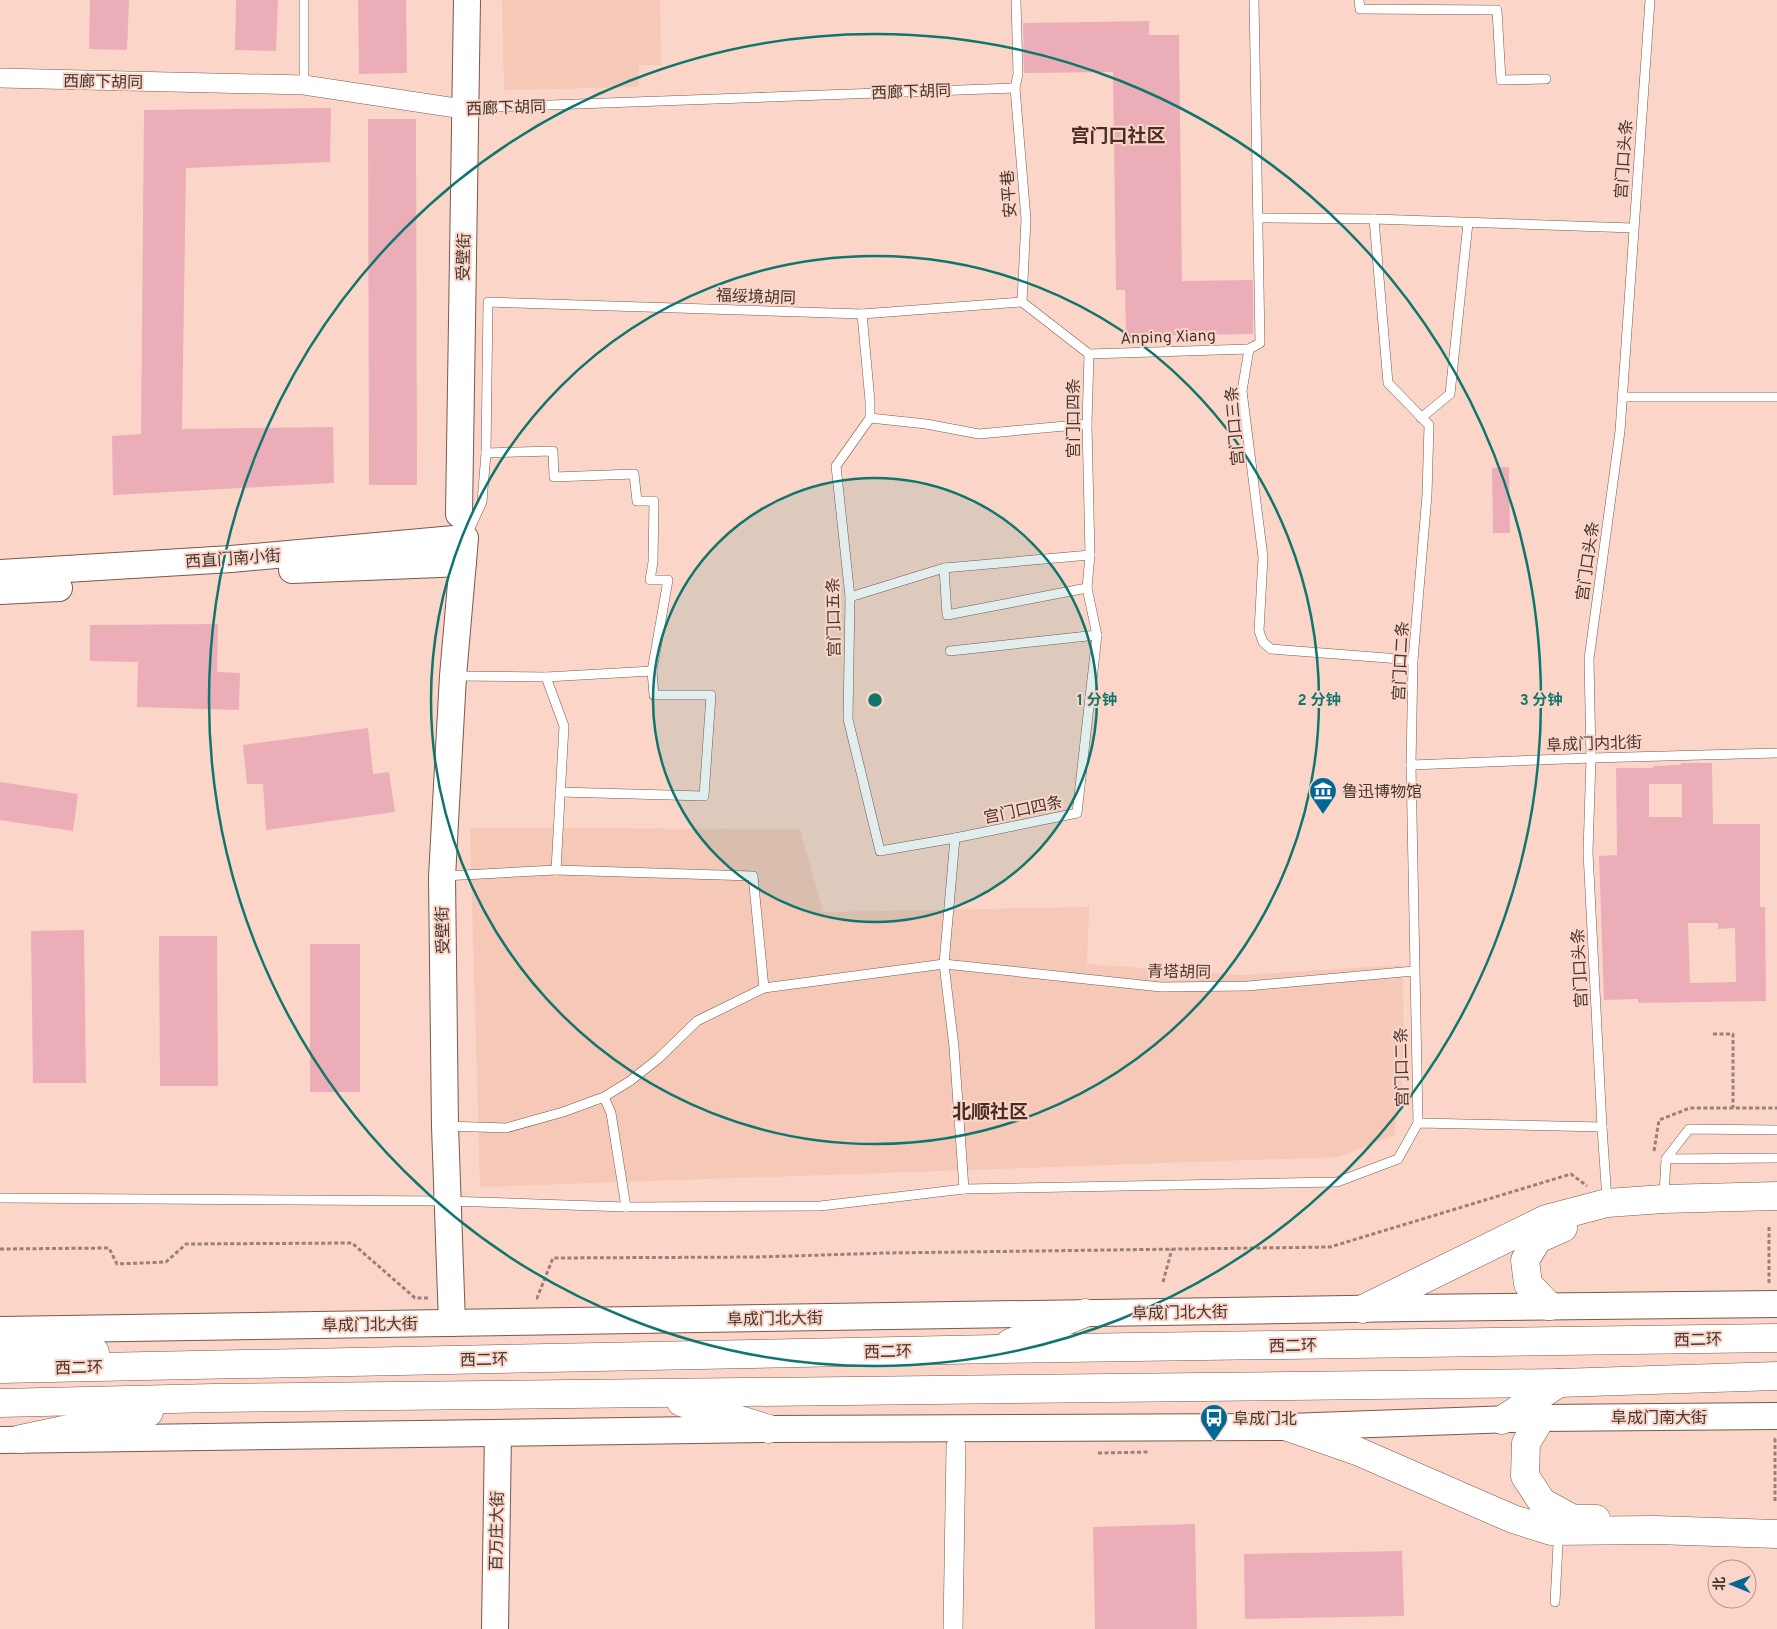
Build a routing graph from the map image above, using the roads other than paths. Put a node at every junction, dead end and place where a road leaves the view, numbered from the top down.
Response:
1 (304, 0) edge
2 (466, 0) edge
3 (1016, 0) edge
4 (1254, 0) edge
5 (1360, 0) edge
6 (1650, 0) edge
7 (0, 78) edge
8 (1546, 79) dead end
9 (304, 85) junction
10 (1014, 88) junction
11 (456, 108) joint
12 (1258, 218) junction
13 (1374, 219) junction
14 (1468, 223) junction
15 (1633, 228) junction
16 (1022, 302) junction
17 (862, 314) junction
18 (1249, 349) junction
19 (1089, 354) junction
20 (1623, 397) junction
21 (1777, 397) edge
22 (870, 418) junction
23 (1421, 418) junction
24 (1087, 424) junction
25 (486, 453) junction
26 (462, 538) junction
27 (1090, 555) junction
28 (944, 568) junction
29 (0, 573) edge
30 (1087, 588) junction
31 (0, 591) edge
32 (850, 597) junction
33 (1097, 635) junction
34 (950, 651) dead end
35 (1413, 660) junction
36 (652, 671) junction
37 (453, 676) junction
38 (546, 677) junction
39 (1777, 753) edge
40 (1590, 758) junction
41 (1411, 765) junction
42 (560, 792) junction
43 (955, 838) junction
44 (556, 870) junction
45 (442, 877) junction
46 (944, 964) junction
47 (1414, 970) junction
48 (764, 988) junction
49 (604, 1097) junction
50 (1418, 1123) junction
51 (445, 1126) junction
52 (1602, 1127) junction
53 (1777, 1130) edge
54 (1777, 1158) edge
55 (1666, 1159) junction
56 (964, 1189) junction
57 (1606, 1195) junction
58 (1777, 1196) edge
59 (0, 1198) edge
60 (448, 1201) junction
61 (1663, 1202) junction
62 (626, 1207) junction
63 (1773, 1217) edge
64 (1773, 1296) edge
65 (1549, 1306) junction
66 (1363, 1309) junction
67 (451, 1311) junction
68 (1085, 1313) junction
69 (0, 1330) edge
70 (1777, 1338) edge
71 (0, 1342) edge
72 (996, 1349) junction
73 (213, 1365) junction
74 (0, 1369) edge
75 (1777, 1376) edge
76 (1559, 1383) junction
77 (658, 1394) junction
78 (214, 1398) junction
79 (0, 1403) edge
80 (1541, 1418) junction
81 (1502, 1420) junction
82 (1288, 1426) junction
83 (1776, 1428) edge
84 (769, 1429) junction
85 (498, 1433) junction
86 (10, 1439) edge
87 (956, 1446) dead end
88 (1776, 1512) edge
89 (1777, 1534) edge
90 (1558, 1545) dead end
91 (1555, 1602) dead end
92 (495, 1629) edge
93 (953, 1629) edge

1 - 9 lane
2 - 26 street, 受壁街
3 - 10 lane, 安平巷
4 - 12 lane, 宫门口三条
5 - 8 lane
6 - 15 lane, 宫门口头条
7 - 9 street, 西廊下胡同
9 - 11 street, 西廊下胡同
10 - 11 lane, 西廊下胡同
10 - 16 lane, 安平巷
12 - 13 lane
12 - 18 lane, 宫门口三条
13 - 14 lane
13 - 23 lane, 宫门口二条
14 - 15 lane
14 - 23 lane
15 - 20 lane, 宫门口头条
16 - 17 lane, 福绥境胡同
16 - 19 lane
17 - 22 lane
17 - 25 lane, 福绥境胡同
18 - 19 lane, Anping Xiang
18 - 35 lane, 宫门口三条
19 - 24 lane, 宫门口四条
20 - 21 lane
20 - 40 lane, 宫门口头条
22 - 24 lane
22 - 32 lane, 宫门口五条
23 - 35 lane, 宫门口二条
24 - 27 lane, 宫门口四条
25 - 26 lane
25 - 36 lane
26 - 29 street, 西直门南小街
26 - 31 street, 西直门南小街
26 - 37 street, 受壁街
27 - 28 lane
27 - 30 lane, 宫门口四条
28 - 30 lane
28 - 32 lane
30 - 33 lane, 宫门口四条
32 - 43 lane, 宫门口五条
33 - 34 lane
33 - 43 lane, 宫门口四条
35 - 41 lane, 宫门口二条
36 - 38 lane
36 - 42 lane
37 - 38 lane
37 - 45 street, 受壁街
38 - 42 lane
39 - 40 lane, 阜成门内北街
40 - 41 lane, 阜成门内北街
40 - 52 lane, 宫门口头条
41 - 47 lane, 宫门口二条
42 - 44 lane
43 - 46 lane
44 - 45 lane
44 - 48 lane
45 - 51 street, 受壁街
46 - 47 lane, 青塔胡同
46 - 48 lane, 青塔胡同
46 - 56 lane
47 - 50 lane, 宫门口二条
48 - 49 lane, 青塔胡同
49 - 51 lane, 青塔胡同
49 - 62 lane
50 - 52 lane
50 - 56 lane
51 - 60 street, 受壁街
52 - 57 lane, 宫门口头条
53 - 55 lane
54 - 55 lane
55 - 61 lane
56 - 62 lane
57 - 61 main road
57 - 66 main road
58 - 61 main road
59 - 60 lane
60 - 62 lane
60 - 67 street, 受壁街
63 - 65 main road
64 - 65 street
65 - 66 street, 阜成门北大街
66 - 68 street, 阜成门北大街
67 - 68 street, 阜成门北大街
67 - 69 street, 阜成门北大街
68 - 72 main road
70 - 72 main road, 西二环
71 - 73 main road
72 - 73 main road, 西二环
73 - 74 main road, 西二环
75 - 76 main road
76 - 77 main road
76 - 81 main road
77 - 78 main road
77 - 84 main road
78 - 79 main road
78 - 86 main road
80 - 81 street
80 - 83 street, 阜成门南大街
80 - 88 main road
81 - 82 street
82 - 84 street
82 - 89 main road
84 - 85 street
85 - 86 street
85 - 92 street, 百万庄大街
87 - 93 street
90 - 91 lane

